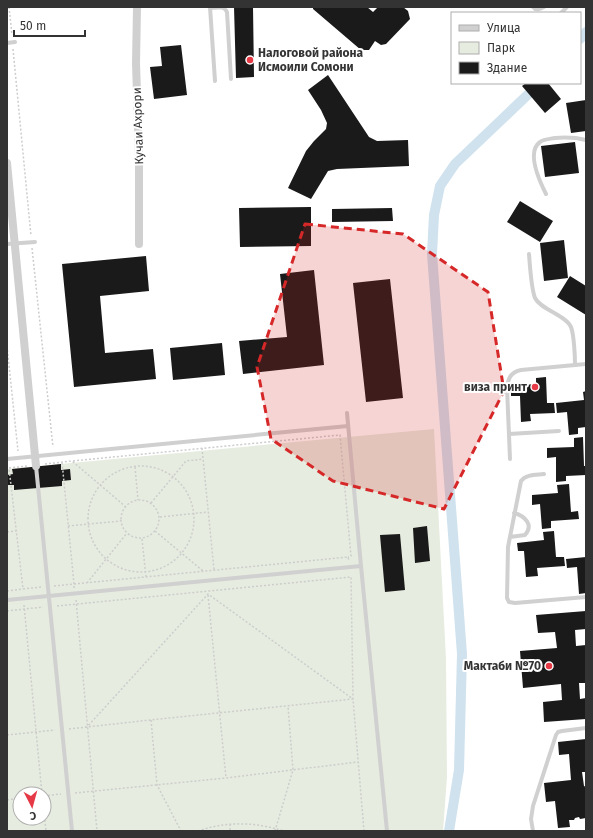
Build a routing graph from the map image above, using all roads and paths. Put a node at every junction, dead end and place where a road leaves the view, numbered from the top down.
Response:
1 (9, 7) edge
2 (137, 7) edge
3 (210, 7) edge
4 (533, 7) edge
5 (544, 7) edge
6 (14, 42) junction
7 (7, 43) edge
8 (231, 79) dead end
9 (215, 81) dead end
10 (586, 140) edge
11 (7, 163) edge
12 (546, 194) dead end
13 (33, 242) junction
14 (11, 244) edge
15 (139, 244) dead end
16 (529, 254) dead end
17 (7, 346) edge
18 (586, 364) edge
19 (576, 365) junction
20 (347, 413) dead end
21 (348, 426) junction
22 (559, 431) dead end
23 (509, 434) junction
24 (201, 440) junction
25 (202, 449) junction
26 (53, 454) junction
27 (35, 456) junction
28 (19, 458) junction
29 (7, 459) edge
30 (203, 459) junction
31 (510, 460) dead end
32 (62, 462) dead end
33 (20, 466) dead end
34 (36, 466) joint
35 (135, 467) junction
36 (7, 471) edge
37 (544, 474) dead end
38 (172, 477) junction
39 (100, 485) junction
40 (138, 500) junction
41 (151, 504) junction
42 (126, 507) junction
43 (208, 512) junction
44 (514, 513) junction
45 (193, 514) junction
46 (159, 517) junction
47 (121, 521) junction
48 (88, 524) junction
49 (68, 526) junction
50 (16, 531) junction
51 (7, 532) edge
52 (155, 532) junction
53 (127, 533) junction
54 (510, 537) junction
55 (142, 538) junction
56 (181, 553) junction
57 (348, 557) junction
58 (106, 559) junction
59 (361, 566) junction
60 (350, 567) junction
61 (214, 570) junction
62 (146, 571) junction
63 (202, 571) junction
64 (146, 577) junction
65 (351, 577) junction
66 (88, 583) junction
67 (74, 584) junction
68 (48, 587) junction
69 (23, 589) junction
70 (8, 590) edge
71 (208, 590) junction
72 (75, 594) junction
73 (208, 594) junction
74 (49, 596) junction
75 (586, 597) edge
76 (23, 599) junction
77 (7, 600) edge
78 (76, 604) junction
79 (50, 607) junction
80 (24, 609) junction
81 (7, 610) edge
82 (352, 699) junction
83 (288, 706) junction
84 (220, 714) junction
85 (151, 720) junction
86 (87, 727) junction
87 (586, 728) edge
88 (62, 729) junction
89 (37, 732) junction
90 (7, 735) edge
91 (358, 762) junction
92 (293, 770) junction
93 (226, 778) junction
94 (157, 785) junction
95 (42, 786) edge
96 (94, 791) junction
97 (68, 794) junction
98 (52, 795) edge
99 (230, 824) junction
100 (275, 830) edge
101 (72, 831) edge
102 (97, 831) edge
103 (181, 831) edge
104 (198, 831) edge
105 (230, 831) edge
106 (284, 831) edge
107 (364, 831) edge
108 (387, 831) edge
109 (533, 831) edge

1 - 6 path
2 - 15 street, Кучаи Ахрори
3 - 8 lane
3 - 9 lane
4 - 5 lane
6 - 7 lane
6 - 13 path
10 - 12 lane
11 - 14 street
13 - 14 lane
13 - 26 path
14 - 27 street
16 - 19 lane
17 - 28 path
18 - 19 lane
19 - 23 lane
20 - 21 lane
21 - 24 lane
21 - 59 lane
22 - 23 lane
23 - 31 lane
24 - 25 path
24 - 26 lane
25 - 30 path
25 - 39 path
25 - 57 path
26 - 27 lane
27 - 28 lane
27 - 34 street
28 - 29 lane
28 - 33 path
30 - 38 path
30 - 43 path
32 - 49 path
34 - 68 lane
35 - 38 path
35 - 39 path
35 - 40 path
36 - 50 path
37 - 44 lane
38 - 41 path
38 - 45 path
39 - 42 path
39 - 48 path
40 - 41 path
40 - 42 path
41 - 46 path
42 - 47 path
43 - 45 path
43 - 61 path
44 - 54 lane
44 - 54 lane
45 - 46 path
45 - 56 path
46 - 52 path
47 - 48 path
47 - 53 path
48 - 49 path
48 - 58 path
49 - 67 path
50 - 51 path
50 - 69 path
52 - 55 path
52 - 56 path
53 - 55 path
53 - 58 path
54 - 75 lane
55 - 62 path
56 - 62 path
56 - 63 path
57 - 60 path
57 - 61 path
58 - 62 path
58 - 66 path
59 - 60 lane
59 - 108 lane
60 - 65 path
60 - 72 lane
61 - 63 path
62 - 64 path
63 - 64 path
64 - 66 path
65 - 71 path
65 - 82 path
66 - 67 path
67 - 68 path
67 - 72 path
68 - 69 path
68 - 74 lane
69 - 70 path
69 - 76 path
71 - 73 path
71 - 78 path
72 - 74 lane
72 - 78 path
73 - 82 path
73 - 84 path
73 - 86 path
74 - 76 lane
74 - 79 lane
76 - 77 lane
76 - 80 path
78 - 79 path
78 - 86 path
79 - 80 path
79 - 88 lane
80 - 81 path
80 - 89 path
82 - 83 path
82 - 91 path
83 - 84 path
83 - 92 path
84 - 85 path
84 - 93 path
85 - 86 path
85 - 94 path
86 - 88 path
86 - 96 path
87 - 109 lane
88 - 89 path
88 - 97 lane
89 - 90 path
89 - 95 path
91 - 92 path
91 - 107 path
92 - 93 path
92 - 100 path
93 - 94 path
94 - 96 path
94 - 103 path
96 - 97 path
96 - 102 path
97 - 98 path
97 - 101 lane
99 - 100 path
99 - 104 path
99 - 105 path
100 - 106 path

